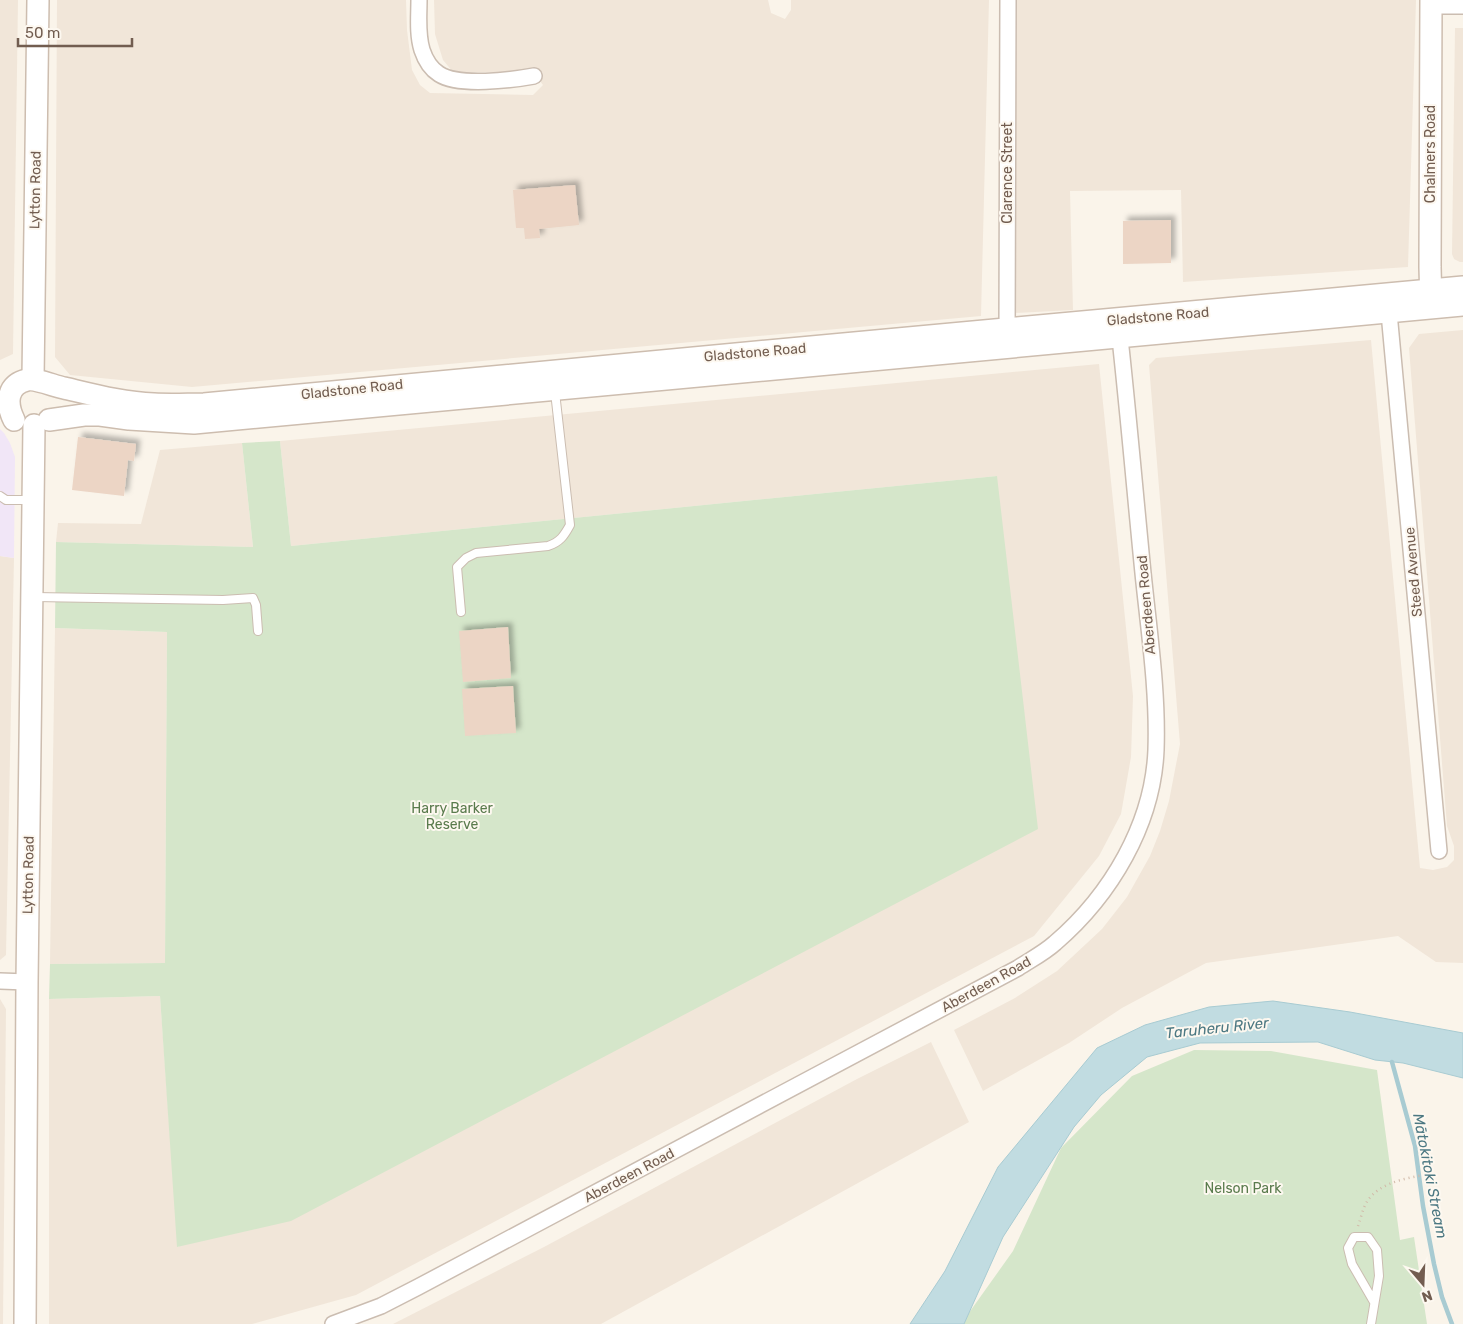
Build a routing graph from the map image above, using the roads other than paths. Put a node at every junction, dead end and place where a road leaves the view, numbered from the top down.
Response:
1 (38, 0) edge
2 (419, 0) edge
3 (1008, 0) edge
4 (1431, 3) edge
5 (1463, 6) edge
6 (534, 76) dead end
7 (1463, 287) edge
8 (1431, 299) junction
9 (1388, 303) junction
10 (1463, 305) edge
11 (1119, 328) junction
12 (1007, 338) junction
13 (554, 380) junction
14 (24, 383) edge
15 (24, 420) edge
16 (0, 496) edge
17 (33, 500) junction
18 (32, 596) junction
19 (461, 612) dead end
20 (258, 631) dead end
21 (1439, 850) dead end
22 (0, 981) edge
23 (27, 982) junction
24 (1374, 1302) junction
25 (25, 1324) edge
26 (333, 1324) edge
27 (1371, 1324) edge

1 - 14 main road, Lytton Road
2 - 6 street
3 - 12 street, Clarence Street
4 - 5 street
4 - 8 main road, Chalmers Road
7 - 8 main road, Gladstone Road
8 - 9 main road, Gladstone Road
8 - 10 main road, Gladstone Road
9 - 11 main road, Gladstone Road
9 - 21 street, Steed Avenue
11 - 12 main road, Gladstone Road
11 - 26 street, Aberdeen Road
12 - 13 main road, Gladstone Road
13 - 14 main road, Gladstone Road
13 - 15 main road, Gladstone Road
13 - 19 lane
14 - 15 main road
14 - 15 main road
15 - 17 main road, Lytton Road
16 - 17 lane
17 - 18 main road, Lytton Road
18 - 20 lane
18 - 23 main road, Lytton Road
22 - 23 street
23 - 25 main road, Lytton Road
24 - 24 lane
24 - 27 lane

